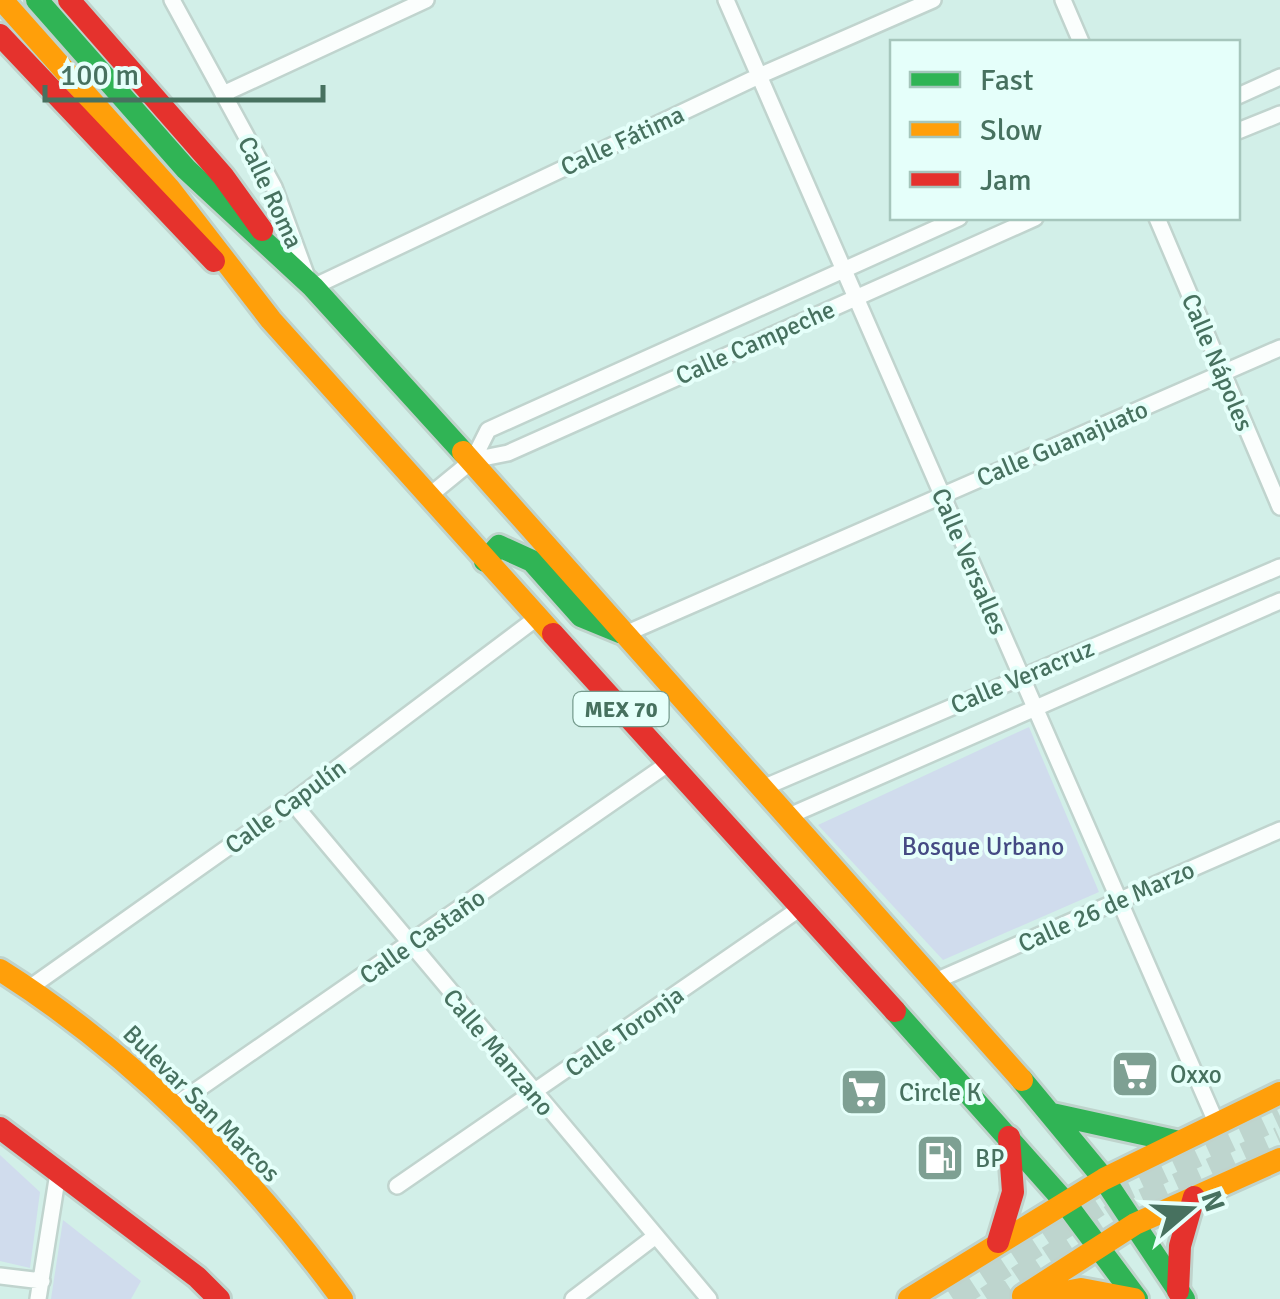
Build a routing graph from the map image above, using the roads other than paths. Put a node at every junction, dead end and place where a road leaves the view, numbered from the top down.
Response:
1 (2, 0) edge
2 (37, 0) edge
3 (68, 0) edge
4 (172, 0) edge
5 (426, 0) edge
6 (726, 0) edge
7 (933, 0) edge
8 (1063, 0) edge
9 (392, 7) edge
10 (0, 34) edge
11 (1081, 40) edge
12 (759, 76) junction
13 (1280, 78) edge
14 (223, 94) junction
15 (1240, 95) edge
16 (1280, 114) edge
17 (1240, 130) edge
18 (955, 220) edge
19 (1030, 220) edge
20 (1158, 220) edge
21 (276, 249) junction
22 (843, 270) junction
23 (310, 284) junction
24 (855, 298) junction
25 (271, 320) junction
26 (1280, 348) edge
27 (1222, 374) junction
28 (473, 460) junction
29 (941, 494) junction
30 (429, 496) junction
31 (1280, 507) edge
32 (485, 560) junction
33 (1280, 567) edge
34 (1280, 601) edge
35 (538, 617) junction
36 (625, 634) junction
37 (1020, 676) junction
38 (1033, 707) junction
39 (669, 763) junction
40 (764, 787) junction
41 (292, 802) junction
42 (789, 816) junction
43 (1280, 830) edge
44 (1116, 901) junction
45 (799, 909) junction
46 (409, 946) junction
47 (0, 970) edge
48 (933, 982) junction
49 (28, 989) junction
50 (1280, 1093) edge
51 (534, 1094) junction
52 (174, 1106) junction
53 (1052, 1114) junction
54 (1216, 1122) junction
55 (0, 1128) edge
56 (1009, 1137) junction
57 (1175, 1141) junction
58 (1280, 1159) edge
59 (58, 1173) junction
60 (1104, 1179) junction
61 (398, 1186) dead end
62 (1194, 1196) junction
63 (1064, 1201) junction
64 (1135, 1224) junction
65 (653, 1238) junction
66 (998, 1242) junction
67 (1096, 1246) junction
68 (0, 1276) edge
69 (42, 1281) junction
70 (1181, 1295) edge
71 (38, 1299) edge
72 (219, 1299) edge
73 (342, 1299) edge
74 (573, 1299) edge
75 (708, 1299) edge
76 (909, 1299) edge
77 (1018, 1299) edge
78 (1028, 1299) edge
79 (1136, 1299) edge

1 - 25 main road, MEX 70
2 - 21 main road, MEX 70
3 - 21 main road, MEX 70
4 - 14 street, Calle Roma
5 - 9 street
6 - 12 street, Calle Versalles
7 - 12 street, Calle Fátima
8 - 11 street
9 - 14 street
10 - 25 main road, MEX 70
12 - 22 street, Calle Versalles
12 - 23 street, Calle Fátima
13 - 15 street
14 - 23 street, Calle Roma
16 - 17 street
18 - 22 street, Calle Campeche
19 - 24 street, Calle Campeche
20 - 27 street, Calle Nápoles
21 - 23 main road, MEX 70
22 - 24 street, Calle Versalles
22 - 28 street, Calle Campeche
23 - 28 main road, MEX 70
24 - 28 street, Calle Campeche
24 - 29 street, Calle Versalles
25 - 30 main road, MEX 70
26 - 27 street, Calle Guanajuato
27 - 29 street, Calle Guanajuato
27 - 31 street, Calle Nápoles
28 - 30 street, Calle Campeche
28 - 36 main road, MEX 70
29 - 36 street, Calle Guanajuato
29 - 37 street, Calle Versalles
30 - 32 main road, MEX 70
32 - 35 main road, MEX 70
32 - 36 main road
33 - 37 street, Calle Veracruz
34 - 38 street, Calle Veracruz
35 - 39 main road, MEX 70
35 - 41 street, Calle Capulín
36 - 40 main road, MEX 70
37 - 38 street, Calle Versalles
37 - 40 street, Calle Veracruz
38 - 42 street, Calle Veracruz
38 - 44 street, Calle Versalles
39 - 45 main road, MEX 70
39 - 46 street, Calle Castaño
40 - 42 main road, MEX 70
41 - 46 street, Calle Manzano
41 - 49 street, Calle Capulín
42 - 48 main road, MEX 70
43 - 44 street, Calle 26 de Marzo
44 - 48 street, Calle 26 de Marzo
44 - 54 street, Calle Versalles
45 - 51 street, Calle Toronja
45 - 56 main road, MEX 70
46 - 51 street, Calle Manzano
46 - 52 street, Calle Castaño
47 - 49 main road, Bulevar San Marcos
48 - 53 main road, MEX 70
49 - 52 main road, Bulevar San Marcos
50 - 54 main road
51 - 61 street, Calle Toronja
51 - 65 street, Calle Manzano
52 - 73 main road, Bulevar San Marcos
53 - 57 main road
53 - 60 main road, MEX 70
54 - 57 main road
55 - 59 main road
56 - 63 main road, MEX 70
56 - 66 main road
57 - 60 main road
58 - 62 main road
59 - 69 street
59 - 72 main road
60 - 63 main road
60 - 64 main road, MEX 70
62 - 64 main road
62 - 70 main road
63 - 66 main road
63 - 67 main road, MEX 70
64 - 67 main road
64 - 70 main road, MEX 70
65 - 74 street
65 - 75 street, Calle Manzano
66 - 76 main road
67 - 77 main road
67 - 79 main road, MEX 70
68 - 69 street
69 - 71 street
78 - 79 main road

